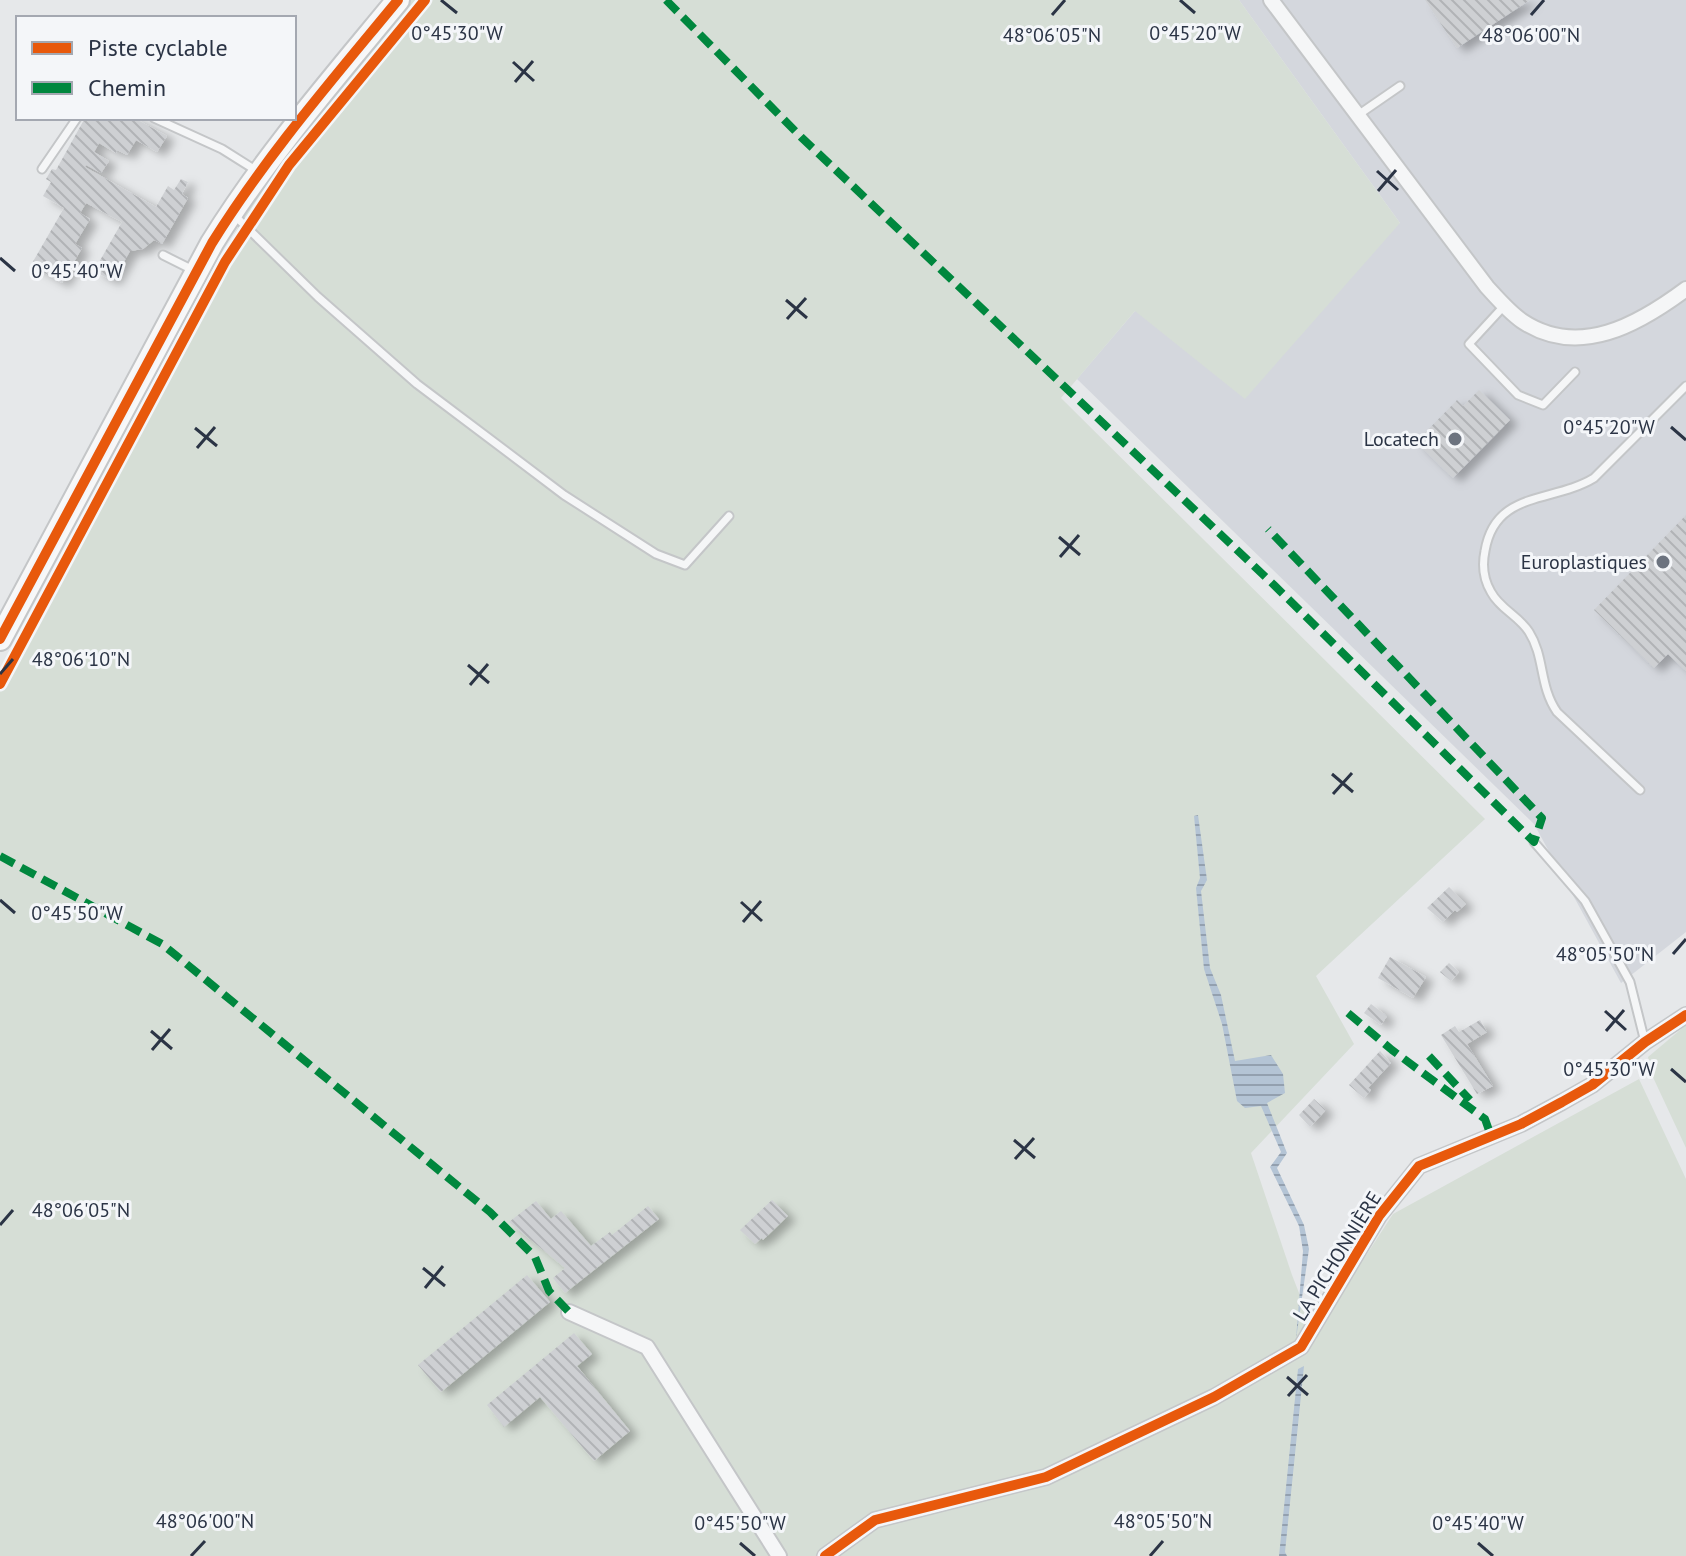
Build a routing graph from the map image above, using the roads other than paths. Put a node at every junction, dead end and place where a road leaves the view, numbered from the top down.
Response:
1 (398, 0) edge
2 (1274, 1) edge
3 (1400, 86) dead end
4 (1358, 115) junction
5 (76, 120) edge
6 (158, 120) edge
7 (42, 169) dead end
8 (258, 172) junction
9 (232, 212) junction
10 (163, 255) dead end
11 (197, 272) junction
12 (1686, 289) edge
13 (1504, 306) junction
14 (1575, 372) dead end
15 (1686, 386) edge
16 (729, 516) dead end
17 (0, 639) edge
18 (1640, 790) dead end
19 (1534, 842) dead end
20 (1686, 1015) edge
21 (1645, 1042) junction
22 (569, 1312) dead end
23 (779, 1556) edge
24 (825, 1556) edge

1 - 8 street
2 - 4 street
3 - 4 lane
4 - 13 street
5 - 7 lane
6 - 8 lane
8 - 9 street
9 - 11 street
9 - 16 lane
10 - 11 lane
11 - 17 street
12 - 13 street
13 - 14 lane
15 - 18 lane
19 - 21 lane
20 - 21 street, LA PICHONNIÈRE
21 - 24 street, LA PICHONNIÈRE
22 - 23 street

